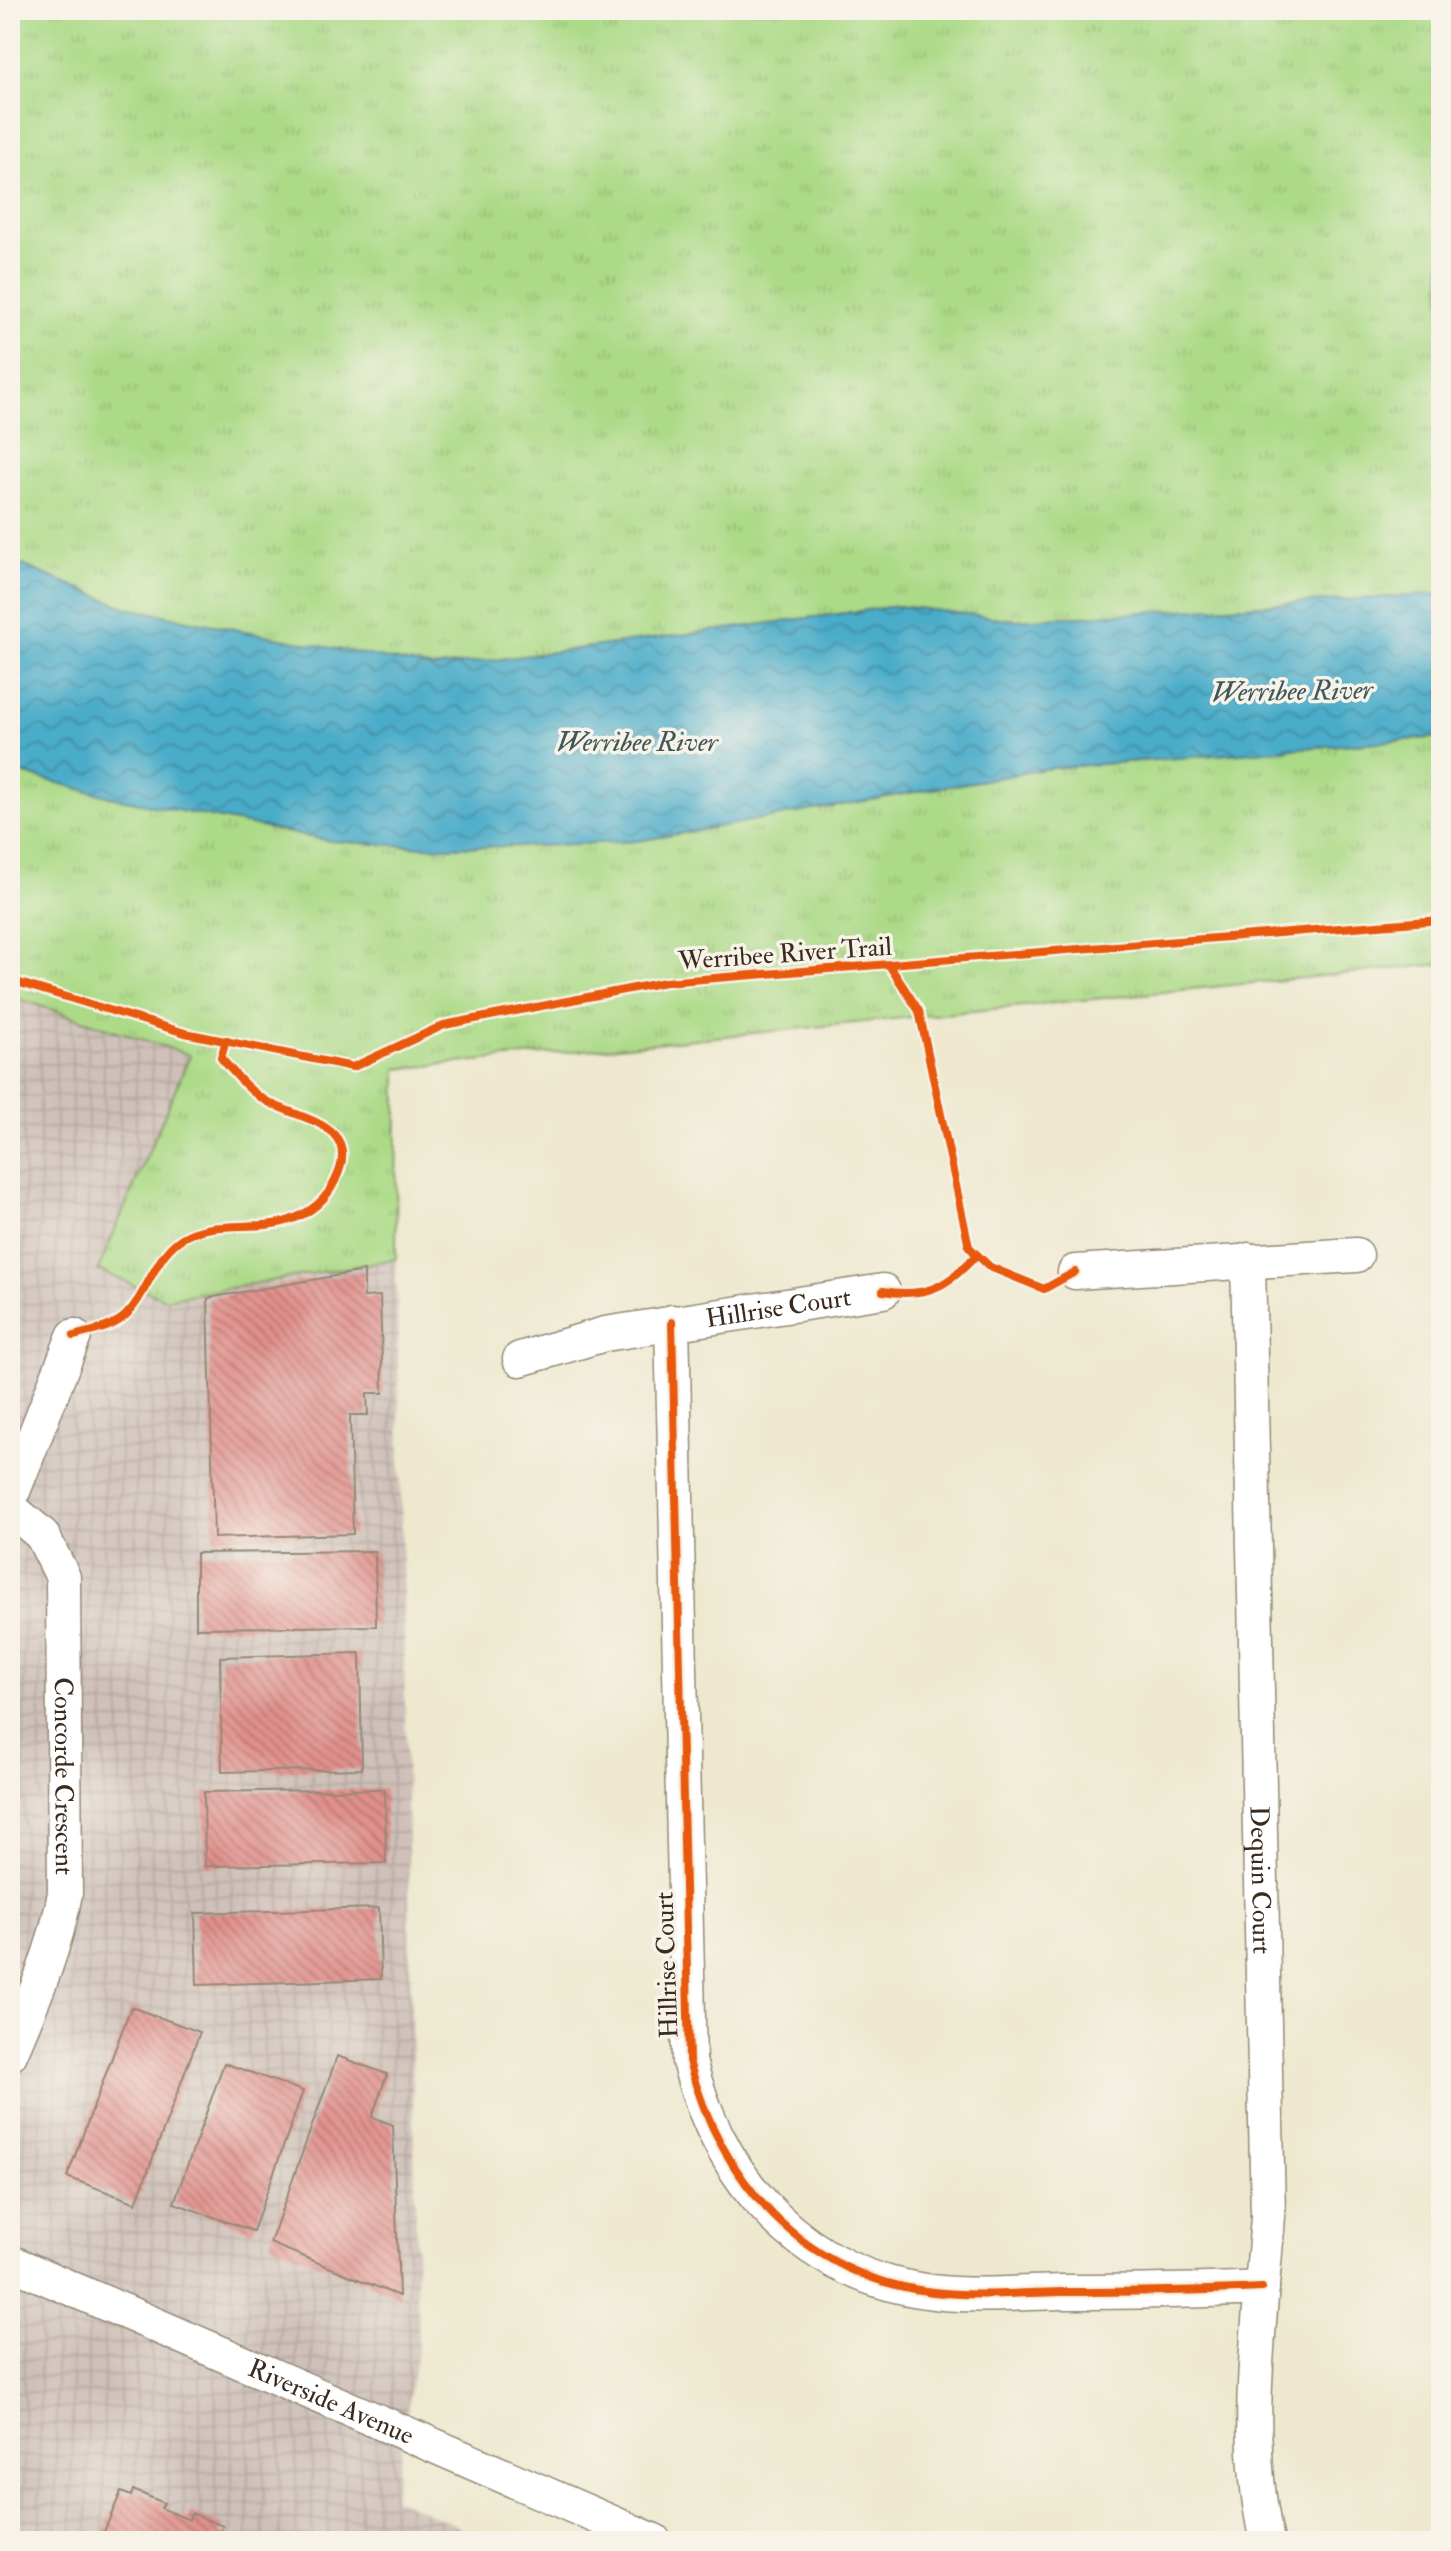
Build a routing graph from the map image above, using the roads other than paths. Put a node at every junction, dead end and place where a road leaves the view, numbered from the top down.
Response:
1 (1356, 1255) dead end
2 (1248, 1260) junction
3 (1075, 1272) dead end
4 (883, 1291) dead end
5 (672, 1322) junction
6 (74, 1336) dead end
7 (520, 1359) dead end
8 (10, 1499) edge
9 (10, 1508) edge
10 (10, 2054) edge
11 (10, 2262) edge
12 (1262, 2288) junction
13 (1257, 2500) junction
14 (654, 2541) edge
15 (1249, 2541) edge
16 (1267, 2541) edge

1 - 2 street
2 - 3 street
2 - 12 street, Dequin Court
4 - 5 street, Hillrise Court
5 - 7 street, Hillrise Court
5 - 12 street, Hillrise Court
6 - 8 street
9 - 10 street, Concorde Crescent
11 - 14 street, Riverside Avenue
12 - 13 street, Dequin Court
13 - 15 street, Dequin Court
13 - 16 street, Dequin Court

